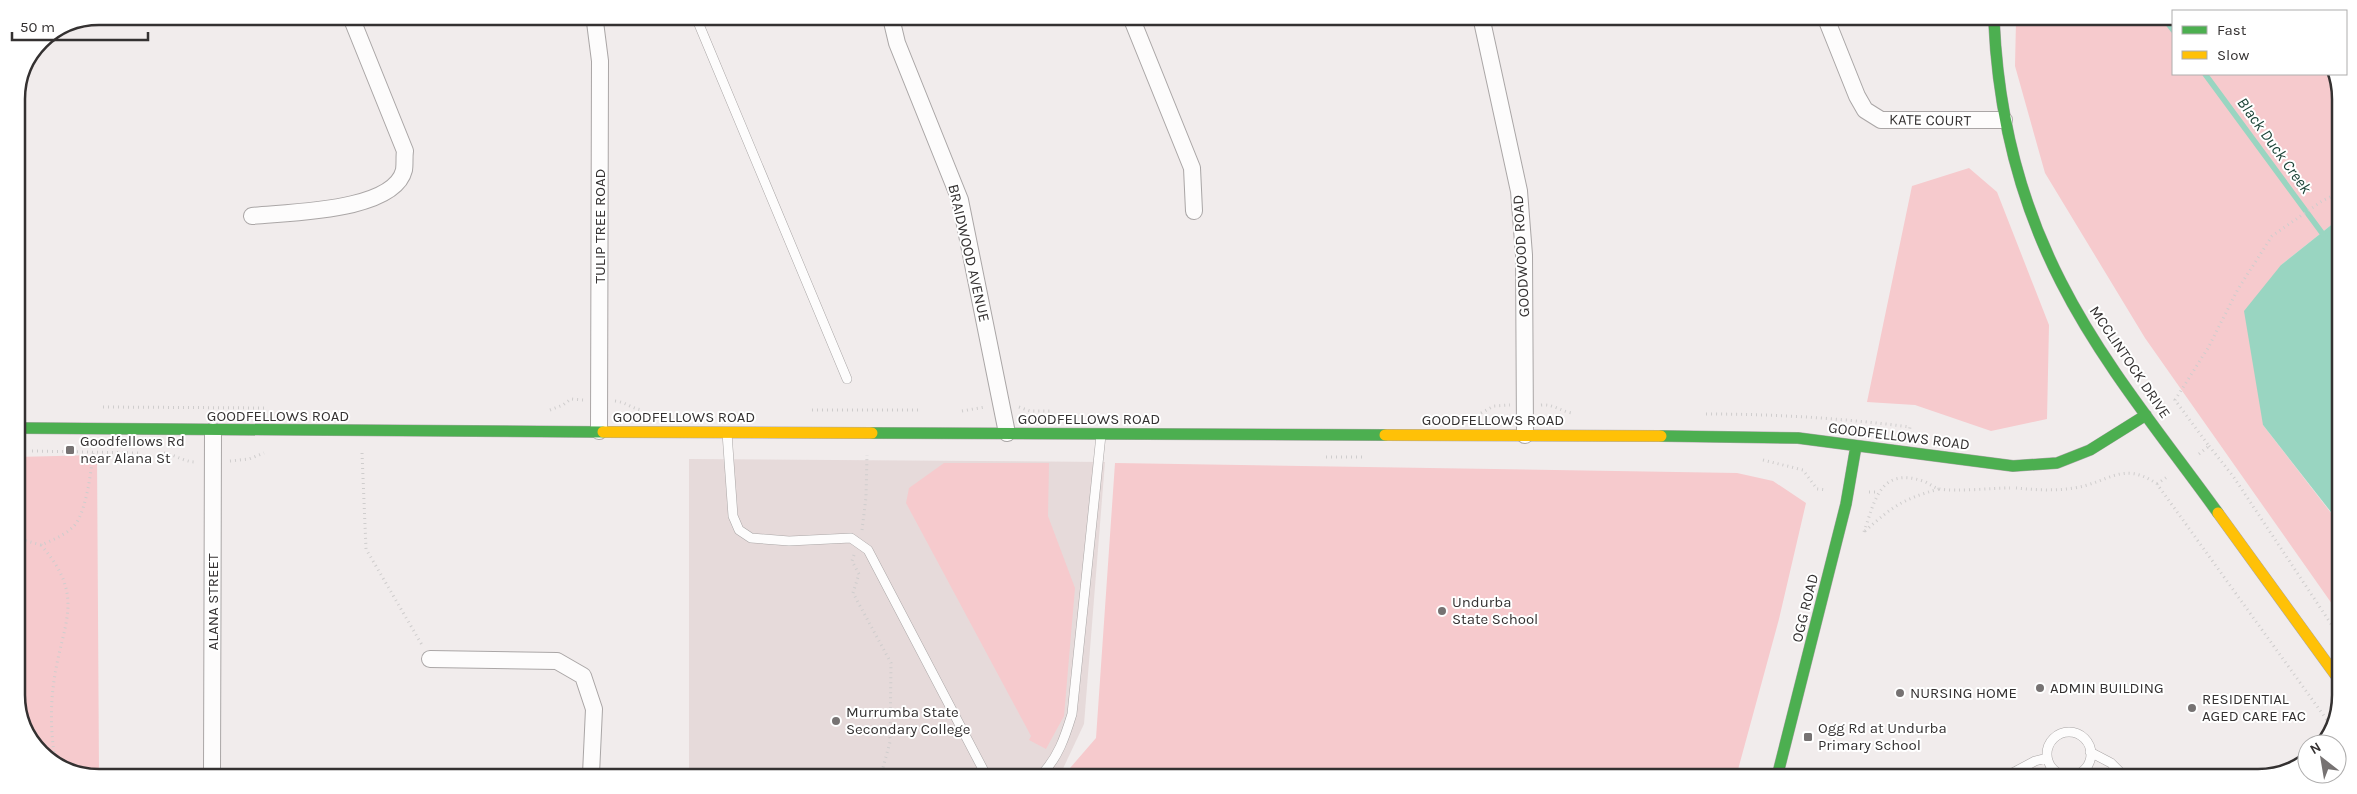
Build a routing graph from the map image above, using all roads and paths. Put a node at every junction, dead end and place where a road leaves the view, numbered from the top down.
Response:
1 (354, 25) edge
2 (595, 25) edge
3 (699, 25) edge
4 (893, 25) edge
5 (1134, 25) edge
6 (1483, 25) edge
7 (1829, 25) edge
8 (1994, 25) edge
9 (2004, 120) junction
10 (2332, 196) edge
11 (1194, 211) dead end
12 (252, 216) dead end
13 (847, 379) dead end
14 (599, 400) junction
15 (1525, 405) junction
16 (94, 407) dead end
17 (1002, 407) junction
18 (268, 408) dead end
19 (650, 410) dead end
20 (807, 410) dead end
21 (924, 410) dead end
22 (953, 411) dead end
23 (1060, 411) dead end
24 (542, 412) dead end
25 (1476, 414) dead end
26 (2146, 415) junction
27 (25, 428) edge
28 (213, 431) junction
29 (599, 431) junction
30 (727, 432) junction
31 (1007, 433) junction
32 (1101, 434) junction
33 (1525, 434) junction
34 (1856, 446) junction
35 (2209, 446) junction
36 (27, 451) dead end
37 (148, 452) dead end
38 (157, 452) dead end
39 (268, 452) dead end
40 (93, 453) junction
41 (352, 453) dead end
42 (362, 453) junction
43 (372, 453) dead end
44 (858, 454) dead end
45 (867, 454) junction
46 (877, 454) dead end
47 (1323, 457) dead end
48 (1370, 457) dead end
49 (1756, 458) dead end
50 (213, 463) junction
51 (2184, 465) junction
52 (2157, 484) junction
53 (1940, 489) junction
54 (1848, 491) junction
55 (1878, 492) junction
56 (25, 541) edge
57 (860, 542) junction
58 (41, 545) junction
59 (2332, 625) edge
60 (430, 659) joint
61 (2332, 670) edge
62 (2327, 721) edge
63 (2090, 752) junction
64 (54, 754) edge
65 (2048, 758) junction
66 (212, 769) edge
67 (591, 769) edge
68 (882, 769) edge
69 (983, 769) edge
70 (1048, 769) edge
71 (1780, 769) edge
72 (2026, 769) edge
73 (2054, 769) edge
74 (2083, 769) edge
75 (2116, 769) edge

1 - 12 street
2 - 14 street, TULIP TREE ROAD
3 - 13 lane
4 - 17 street, BRAIDWOOD AVENUE
5 - 11 street
6 - 15 street, GOODWOOD ROAD
7 - 9 street, KATE COURT
8 - 9 street, MCCLINTOCK DRIVE
9 - 26 street, MCCLINTOCK DRIVE
10 - 35 path
14 - 19 path
14 - 24 path
14 - 29 street, TULIP TREE ROAD
15 - 25 path
15 - 33 street, GOODWOOD ROAD
16 - 18 path
17 - 22 path
17 - 23 path
17 - 31 street, BRAIDWOOD AVENUE
20 - 21 path
26 - 34 street, GOODFELLOWS ROAD
26 - 51 street, MCCLINTOCK DRIVE
27 - 28 street, GOODFELLOWS ROAD
28 - 29 street, GOODFELLOWS ROAD
28 - 50 street, ALANA STREET
29 - 30 street, GOODFELLOWS ROAD
30 - 31 street, GOODFELLOWS ROAD
30 - 57 lane
31 - 32 street, GOODFELLOWS ROAD
32 - 33 street, GOODFELLOWS ROAD
32 - 70 lane
33 - 34 street, GOODFELLOWS ROAD
34 - 54 street, OGG ROAD
35 - 51 path
35 - 59 path
36 - 40 path
37 - 40 path
38 - 50 path
39 - 50 path
40 - 58 path
41 - 42 path
42 - 43 path
42 - 60 path
44 - 45 path
45 - 46 path
45 - 57 path
47 - 48 path
49 - 54 path
50 - 66 street, ALANA STREET
51 - 52 path
51 - 61 street, MCCLINTOCK DRIVE
52 - 53 path
52 - 62 path
53 - 55 path
53 - 55 path
54 - 55 path
54 - 71 street, OGG ROAD
56 - 58 path
57 - 68 path
57 - 69 lane
58 - 64 path
60 - 67 street
63 - 65 lane
63 - 74 lane
63 - 75 lane
65 - 72 lane
65 - 73 lane

